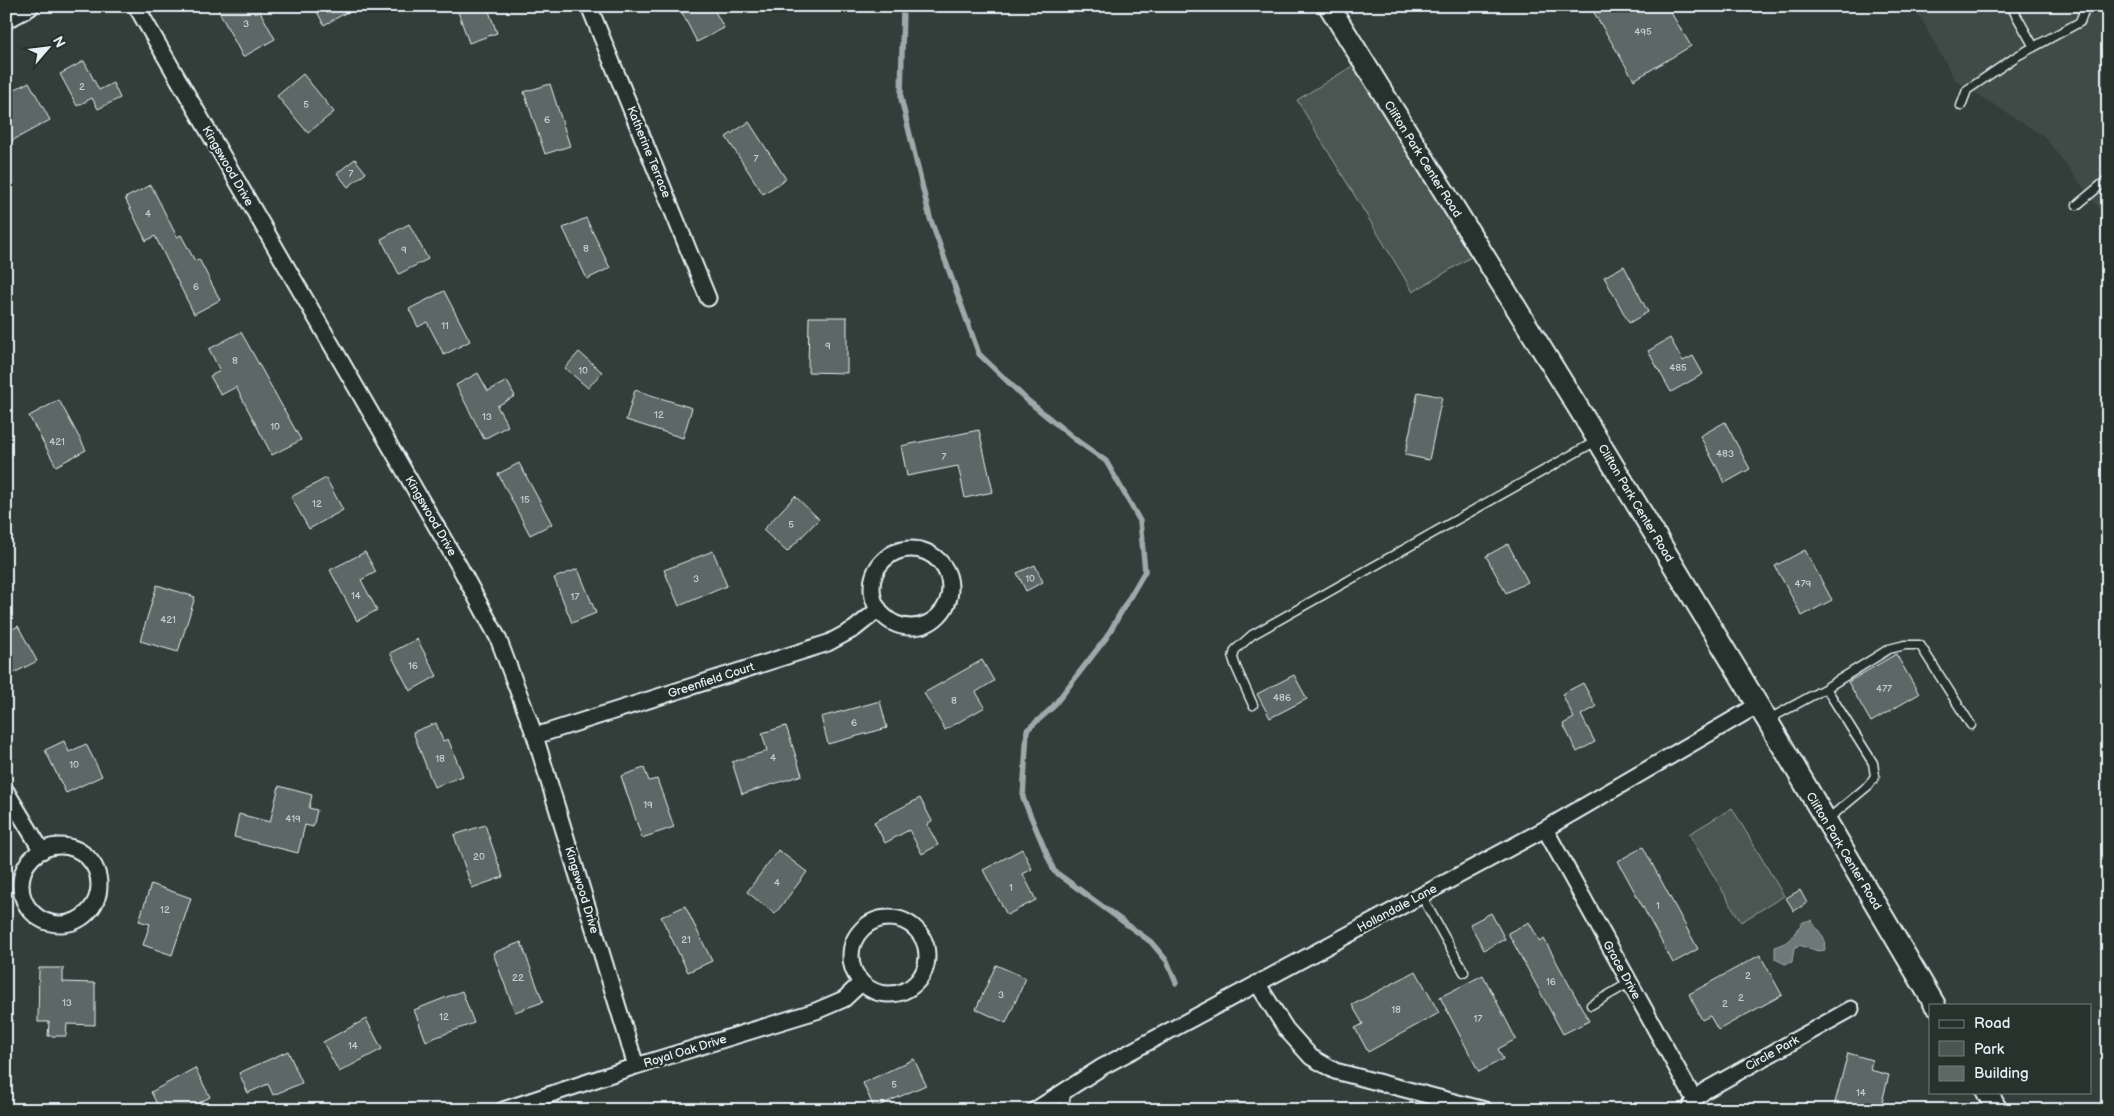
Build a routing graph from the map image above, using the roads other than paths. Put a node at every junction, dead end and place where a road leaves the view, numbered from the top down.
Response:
1 (28, 6) edge
2 (136, 6) edge
3 (589, 6) edge
4 (1329, 6) edge
5 (2011, 6) edge
6 (2082, 6) edge
7 (6, 18) edge
8 (2034, 47) junction
9 (1962, 106) dead end
10 (2108, 179) edge
11 (2077, 205) dead end
12 (708, 298) dead end
13 (1598, 440) junction
14 (879, 609) junction
15 (1826, 688) junction
16 (1253, 705) dead end
17 (1762, 713) junction
18 (1971, 725) dead end
19 (535, 736) junction
20 (6, 791) edge
21 (1826, 821) junction
22 (1545, 829) junction
23 (42, 851) junction
24 (1421, 894) junction
25 (1464, 972) dead end
26 (861, 983) junction
27 (1257, 983) junction
28 (1629, 984) junction
29 (1934, 1004) edge
30 (1591, 1005) dead end
31 (1851, 1009) dead end
32 (636, 1066) junction
33 (1068, 1089) junction
34 (1988, 1094) edge
35 (1691, 1104) edge
36 (503, 1110) edge
37 (1035, 1110) edge
38 (1064, 1110) edge
39 (1486, 1110) edge
40 (1997, 1110) edge

1 - 7 street
2 - 19 street, Kingswood Drive
3 - 12 street, Katherine Terrace
4 - 13 street, Clifton Park Center Road
5 - 8 lane
6 - 8 lane
8 - 9 lane
10 - 11 lane
13 - 16 lane
13 - 17 street, Clifton Park Center Road
14 - 14 street
14 - 19 street, Greenfield Court
15 - 17 lane
15 - 18 lane
15 - 21 lane
17 - 21 street, Clifton Park Center Road
17 - 22 street, Hollandale Lane
19 - 32 street, Kingswood Drive
20 - 23 street
21 - 29 street, Clifton Park Center Road
22 - 24 street, Hollandale Lane
22 - 28 street, Grace Drive
23 - 23 street
24 - 25 lane
24 - 27 street, Hollandale Lane
26 - 26 street
26 - 32 street, Royal Oak Drive
27 - 33 street, Hollandale Lane
27 - 39 street
28 - 30 lane
28 - 35 street, Grace Drive
31 - 35 street, Circle Park
32 - 36 street, Royal Oak Drive
33 - 37 street, Hollandale Lane
33 - 38 lane
34 - 40 street

